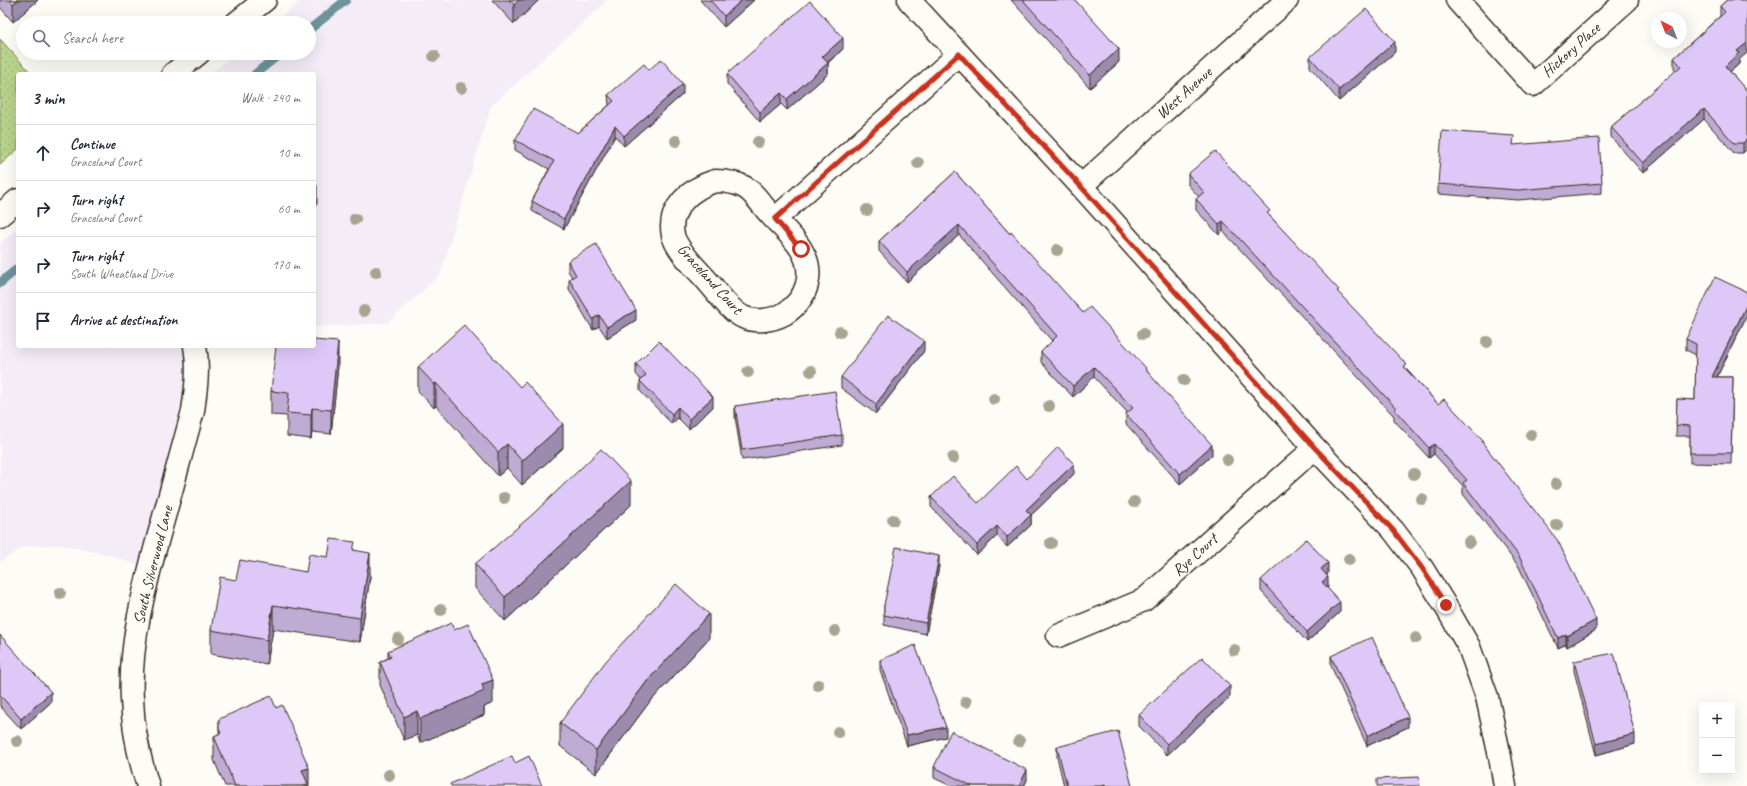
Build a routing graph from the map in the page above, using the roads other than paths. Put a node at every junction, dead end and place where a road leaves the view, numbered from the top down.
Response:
1 (265, 0) edge
2 (909, 0) edge
3 (1287, 0) edge
4 (1457, 0) edge
5 (1627, 0) edge
6 (245, 16) edge
7 (959, 54) junction
8 (190, 60) edge
9 (175, 72) edge
10 (1081, 186) junction
11 (16, 202) edge
12 (0, 215) edge
13 (775, 219) junction
14 (195, 348) edge
15 (1315, 448) junction
16 (1058, 636) dead end
17 (148, 786) edge
18 (1505, 786) edge

1 - 6 street
2 - 7 street
3 - 10 street, West Avenue
4 - 5 street, Hickory Place
7 - 10 street
7 - 13 street
8 - 9 street
10 - 15 street
11 - 12 street
13 - 13 street, Graceland Court
14 - 17 street, South Silverwood Lane
15 - 16 street, Rye Court
15 - 18 street

